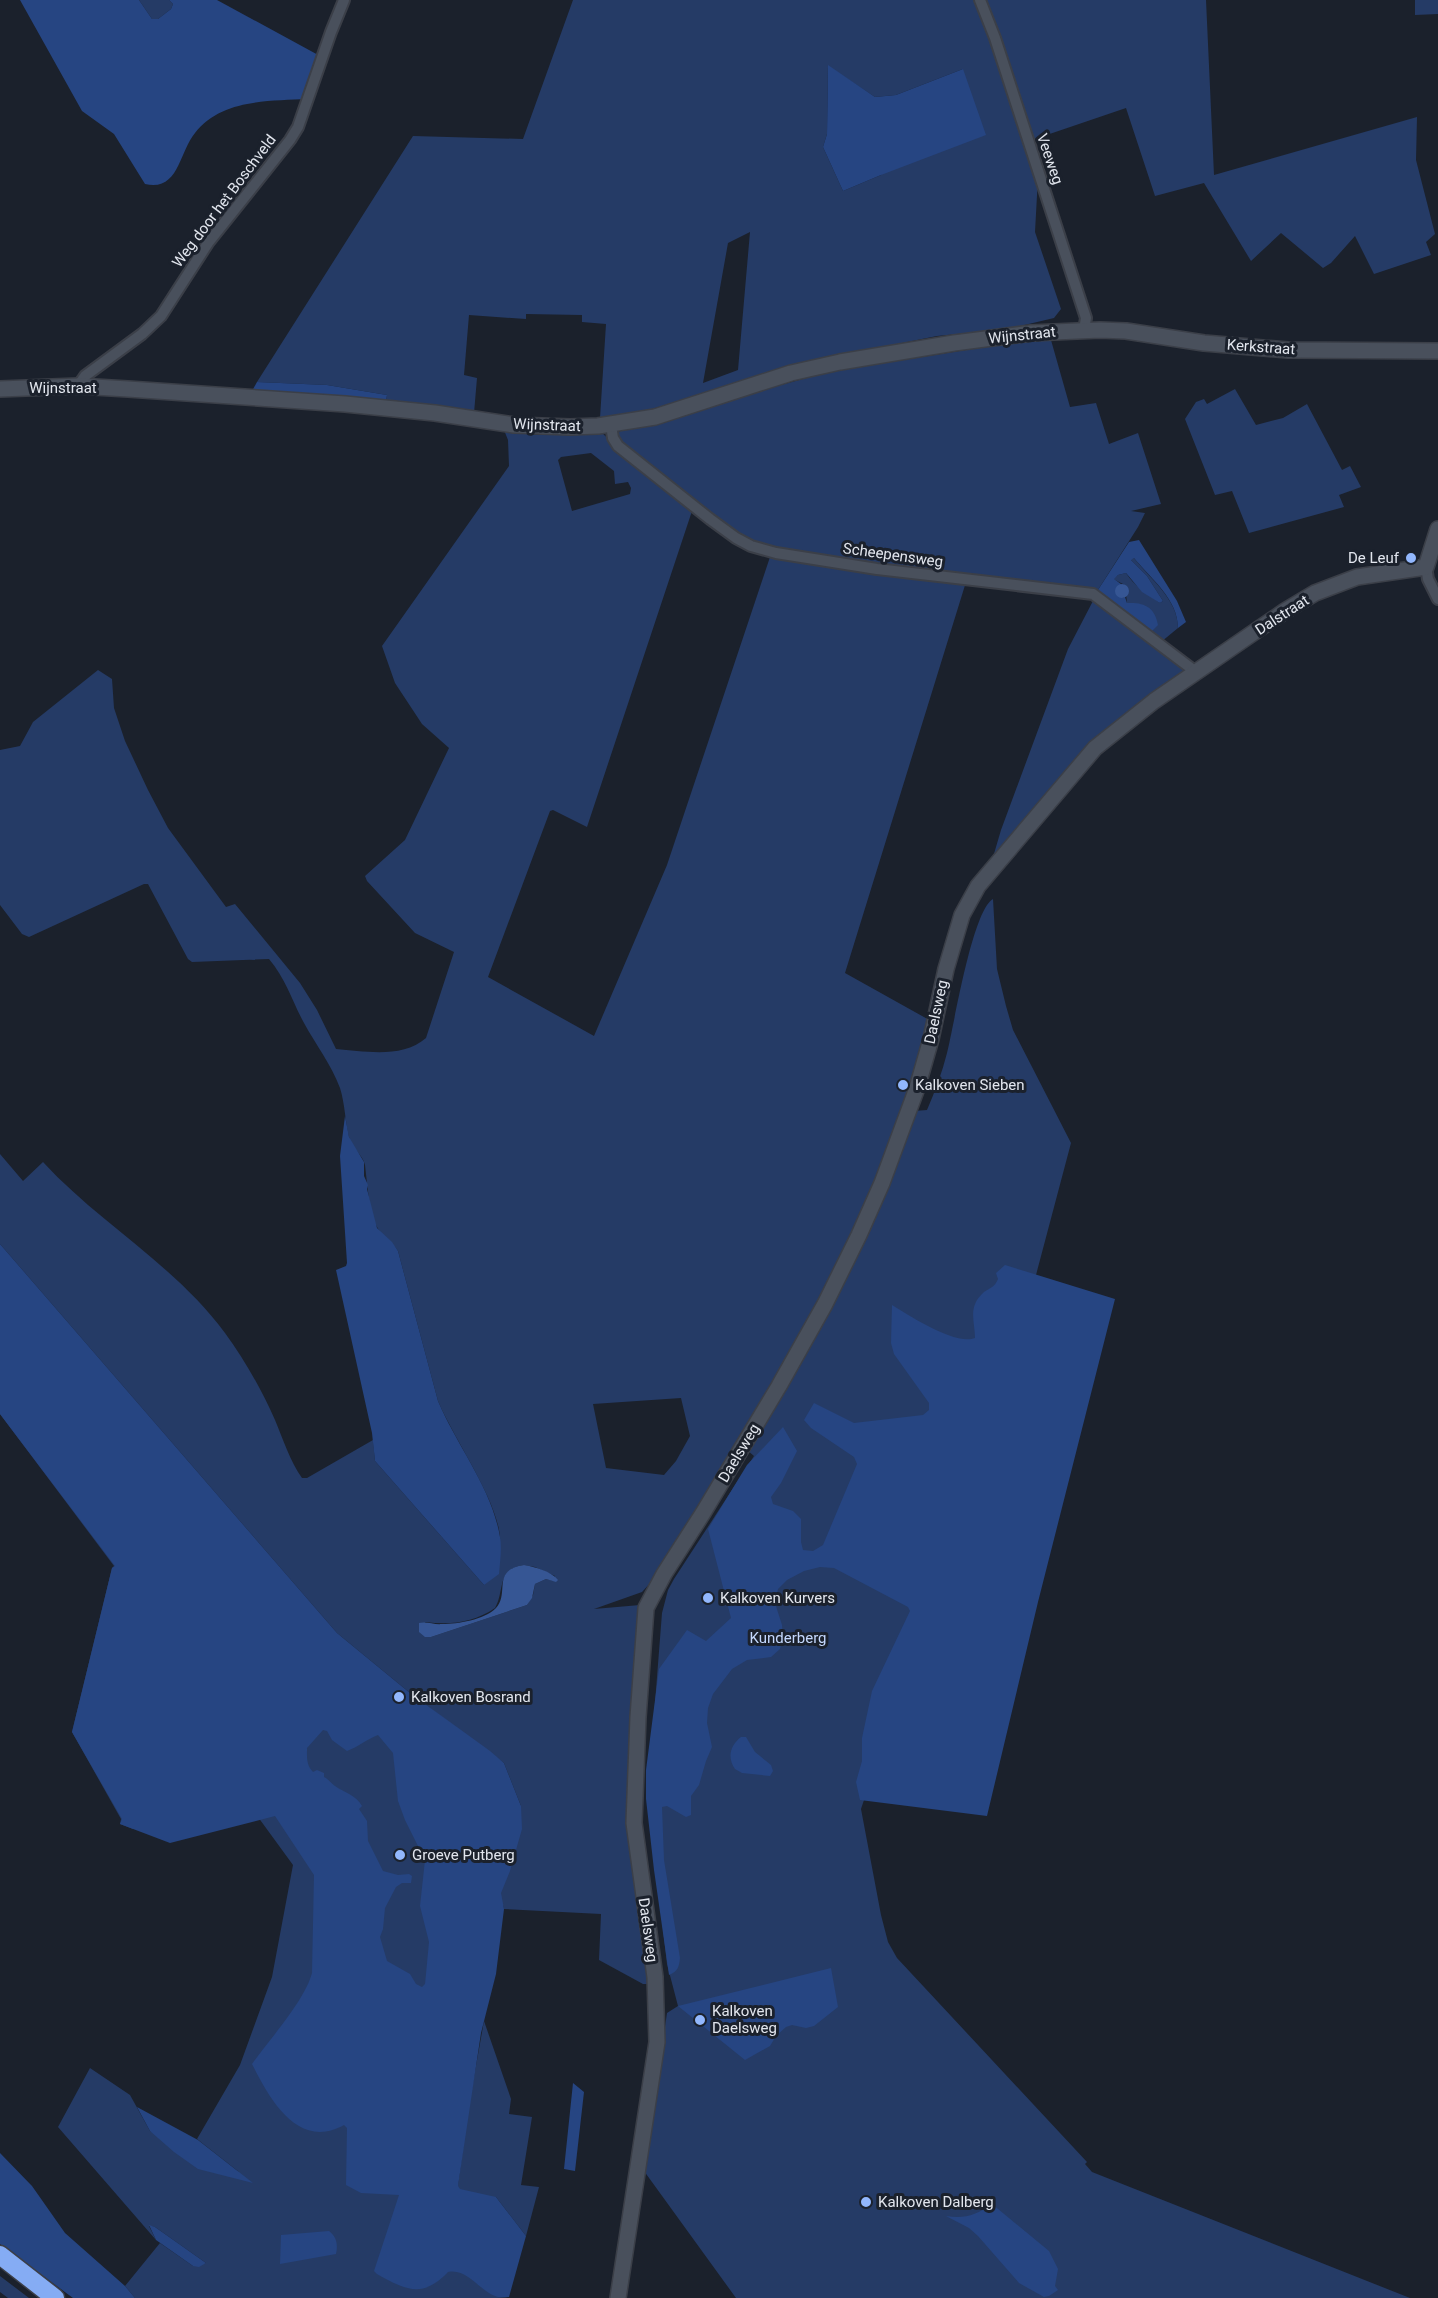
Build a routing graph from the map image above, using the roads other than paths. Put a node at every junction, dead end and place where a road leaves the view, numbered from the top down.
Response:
1 (344, 0) edge
2 (980, 0) edge
3 (1084, 330) junction
4 (1438, 351) edge
5 (78, 386) junction
6 (0, 389) edge
7 (611, 424) junction
8 (1438, 528) edge
9 (1426, 567) junction
10 (1438, 599) edge
11 (1196, 672) junction
12 (1154, 700) joint
13 (0, 2255) edge
14 (55, 2298) edge
15 (618, 2298) edge

1 - 5 street, Weg door het Boschveld
2 - 3 street, Veeweg
3 - 4 street, Kerkstraat
3 - 7 street, Wijnstraat
5 - 6 street, Wijnstraat
5 - 7 street, Wijnstraat
7 - 11 street, Scheepensweg
8 - 9 street
9 - 10 street
9 - 11 street, Dalstraat
11 - 12 street, Dalstraat
12 - 15 street, Daelsweg
13 - 14 highway

